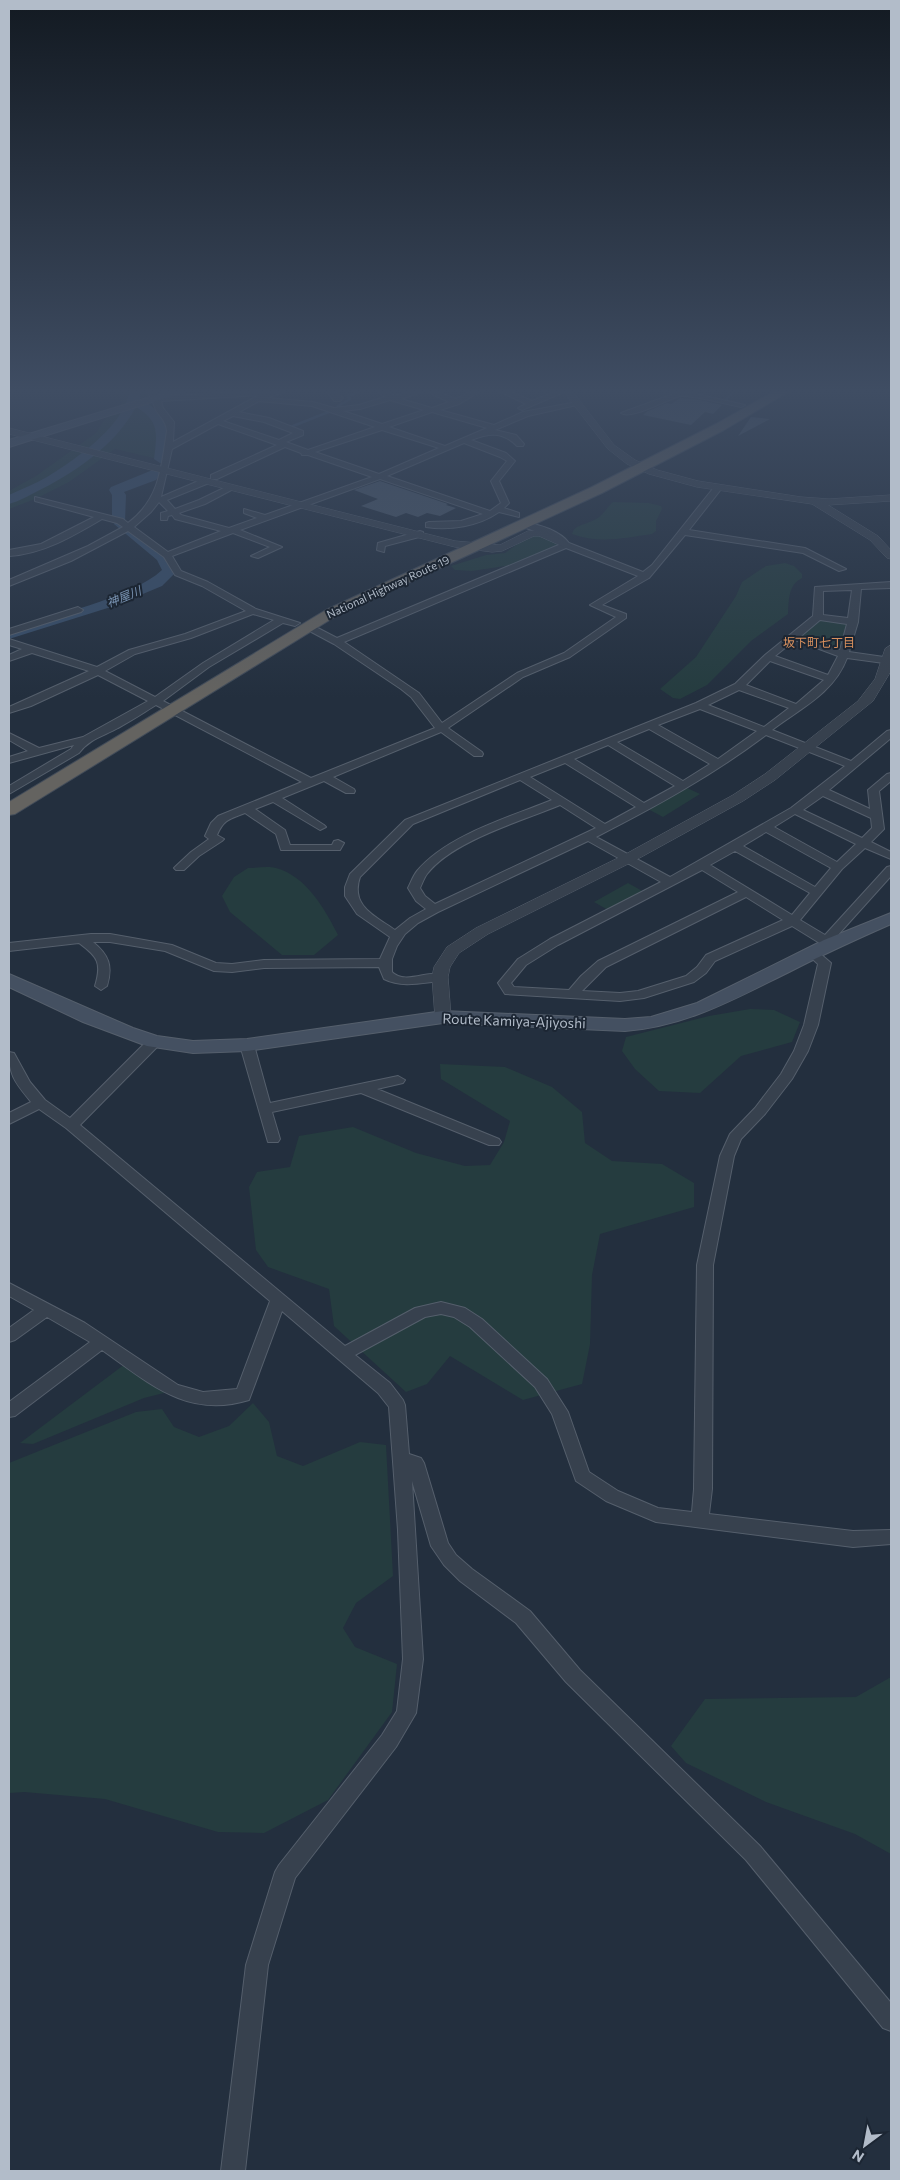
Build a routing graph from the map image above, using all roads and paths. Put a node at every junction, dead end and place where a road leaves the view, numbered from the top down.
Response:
1 (159, 494) edge
2 (172, 494) edge
3 (219, 494) edge
4 (266, 494) edge
5 (271, 494) edge
6 (330, 494) edge
7 (432, 494) edge
8 (502, 494) edge
9 (566, 494) edge
10 (588, 494) edge
11 (713, 494) edge
12 (758, 494) edge
13 (891, 498) edge
14 (38, 499) dead end
15 (158, 499) junction
16 (306, 502) junction
17 (816, 502) junction
18 (499, 509) junction
19 (172, 511) junction
20 (248, 511) dead end
21 (490, 514) junction
22 (516, 515) junction
23 (99, 517) junction
24 (164, 518) dead end
25 (266, 518) junction
26 (429, 525) dead end
27 (529, 526) dead end
28 (127, 529) junction
29 (232, 531) junction
30 (683, 532) junction
31 (420, 534) junction
32 (466, 543) junction
33 (566, 545) junction
34 (381, 550) dead end
35 (9, 553) edge
36 (167, 555) junction
37 (255, 556) dead end
38 (891, 556) edge
39 (842, 569) dead end
40 (646, 576) junction
41 (9, 583) edge
42 (891, 585) edge
43 (857, 587) junction
44 (78, 610) dead end
45 (253, 611) junction
46 (818, 617) junction
47 (853, 622) junction
48 (294, 623) junction
49 (9, 632) edge
50 (793, 636) junction
51 (9, 642) edge
52 (337, 642) junction
53 (32, 649) junction
54 (843, 654) junction
55 (768, 657) junction
56 (891, 657) edge
57 (9, 658) edge
58 (98, 671) junction
59 (830, 680) junction
60 (739, 686) junction
61 (163, 705) junction
62 (700, 705) junction
63 (796, 707) junction
64 (9, 710) edge
65 (650, 725) junction
66 (440, 728) junction
67 (764, 731) junction
68 (891, 733) edge
69 (9, 736) edge
70 (608, 741) junction
71 (92, 742) junction
72 (807, 748) junction
73 (38, 752) junction
74 (478, 754) dead end
75 (565, 758) junction
76 (9, 760) edge
77 (718, 764) junction
78 (852, 765) junction
79 (34, 776) junction
80 (522, 776) junction
81 (891, 776) edge
82 (324, 777) junction
83 (310, 782) junction
84 (682, 785) junction
85 (350, 790) dead end
86 (9, 791) edge
87 (822, 791) junction
88 (273, 797) junction
89 (9, 799) edge
90 (562, 801) junction
91 (643, 807) junction
92 (246, 808) junction
93 (9, 810) edge
94 (795, 810) junction
95 (876, 816) junction
96 (320, 827) dead end
97 (766, 827) junction
98 (604, 828) junction
99 (588, 837) junction
100 (338, 843) dead end
101 (863, 843) junction
102 (735, 846) junction
103 (891, 856) edge
104 (629, 858) junction
105 (702, 865) junction
106 (838, 867) junction
107 (180, 868) dead end
108 (889, 876) edge
109 (670, 882) junction
110 (748, 892) junction
111 (816, 892) junction
112 (434, 909) junction
113 (891, 918) edge
114 (794, 920) junction
115 (396, 936) junction
116 (82, 939) junction
117 (830, 944) junction
118 (9, 947) edge
119 (813, 954) junction
120 (384, 963) junction
121 (440, 977) junction
122 (9, 980) edge
123 (101, 986) dead end
124 (573, 994) junction
125 (443, 1017) junction
126 (154, 1042) junction
127 (247, 1045) junction
128 (9, 1056) edge
129 (398, 1080) dead end
130 (362, 1088) junction
131 (40, 1103) junction
132 (265, 1109) junction
133 (9, 1119) edge
134 (70, 1125) junction
135 (273, 1139) dead end
136 (494, 1142) dead end
137 (9, 1289) edge
138 (279, 1299) junction
139 (46, 1309) junction
140 (9, 1336) edge
141 (102, 1342) junction
142 (343, 1354) junction
143 (9, 1411) edge
144 (402, 1458) junction
145 (700, 1520) junction
146 (891, 1538) edge
147 (891, 2020) edge
148 (233, 2171) edge

1 - 15 street
2 - 15 street
3 - 19 street
4 - 16 street
5 - 16 street
6 - 16 street
7 - 21 street
8 - 18 street
9 - 22 highway, National Highway Route 19
10 - 32 highway, National Highway Route 19
11 - 30 street
12 - 17 street
13 - 17 street
14 - 23 street
15 - 19 street
15 - 28 street
16 - 25 street
16 - 31 street
16 - 32 street
17 - 38 street
18 - 21 street
18 - 22 street
19 - 24 street
19 - 29 street
20 - 25 street
21 - 26 street
22 - 32 highway, National Highway Route 19
23 - 28 street
23 - 35 street
25 - 29 street
27 - 33 street
28 - 36 street
28 - 41 street
29 - 36 street
29 - 37 street
30 - 39 street
30 - 40 street
31 - 32 street
31 - 34 street
32 - 33 street
32 - 48 highway, National Highway Route 19
33 - 40 street
33 - 52 street
36 - 45 street
40 - 66 street
42 - 43 street
43 - 46 street
43 - 47 street
44 - 49 street
45 - 48 street
45 - 58 street
46 - 47 street
46 - 50 street
47 - 54 street
48 - 52 street
48 - 61 highway, National Highway Route 19
50 - 54 street
50 - 55 street
51 - 53 street
52 - 66 street
53 - 57 street
53 - 58 street
54 - 56 street
54 - 59 street
55 - 59 street
55 - 60 street
56 - 72 street
58 - 61 street
58 - 64 street
59 - 63 street
60 - 62 street
60 - 63 street
61 - 71 highway, National Highway Route 19
61 - 83 street
61 - 93 highway, National Highway Route 19
62 - 65 street
62 - 67 street
63 - 67 street
65 - 70 street
65 - 77 street
66 - 74 street
66 - 82 street
67 - 72 street
67 - 77 street
68 - 78 street
69 - 73 street
70 - 75 street
70 - 84 street
71 - 73 street
71 - 79 street
71 - 89 highway, National Highway Route 19
72 - 78 street
72 - 104 street
73 - 76 street
75 - 80 street
75 - 91 street
76 - 79 street
77 - 84 street
78 - 87 street
79 - 86 street
80 - 90 street
80 - 115 street
81 - 95 street
82 - 83 street
82 - 85 street
83 - 88 street
84 - 91 street
87 - 94 street
87 - 95 street
88 - 92 street
88 - 96 street
90 - 98 street
90 - 112 street
91 - 98 street
92 - 100 street
92 - 107 street
94 - 97 street
94 - 101 street
95 - 101 street
97 - 102 street
97 - 106 street
98 - 99 street
99 - 104 street
99 - 112 street
101 - 103 street
101 - 106 street
102 - 105 street
102 - 111 street
104 - 109 street
104 - 121 street
105 - 109 street
105 - 110 street
106 - 111 street
108 - 117 street
109 - 124 street
110 - 114 street
110 - 124 street
111 - 114 street
112 - 115 street
113 - 117 main road, Route Kamiya-Ajiyoshi
114 - 117 street
114 - 124 street
115 - 120 street
116 - 118 street
116 - 120 street
116 - 123 street
117 - 119 main road, Route Kamiya-Ajiyoshi
119 - 125 main road, Route Kamiya-Ajiyoshi
119 - 145 street
120 - 121 street
121 - 125 street
122 - 126 main road, Route Kamiya-Ajiyoshi
125 - 127 main road, Route Kamiya-Ajiyoshi
126 - 127 main road, Route Kamiya-Ajiyoshi
126 - 134 street
127 - 132 street
128 - 131 street
129 - 130 street
130 - 132 street
130 - 136 street
131 - 133 street
131 - 134 street
132 - 135 street
134 - 138 street
137 - 139 street
138 - 141 street
138 - 142 street
139 - 140 street
139 - 141 street
141 - 143 street
142 - 144 street
142 - 145 street
144 - 147 street
144 - 148 street
145 - 146 street

